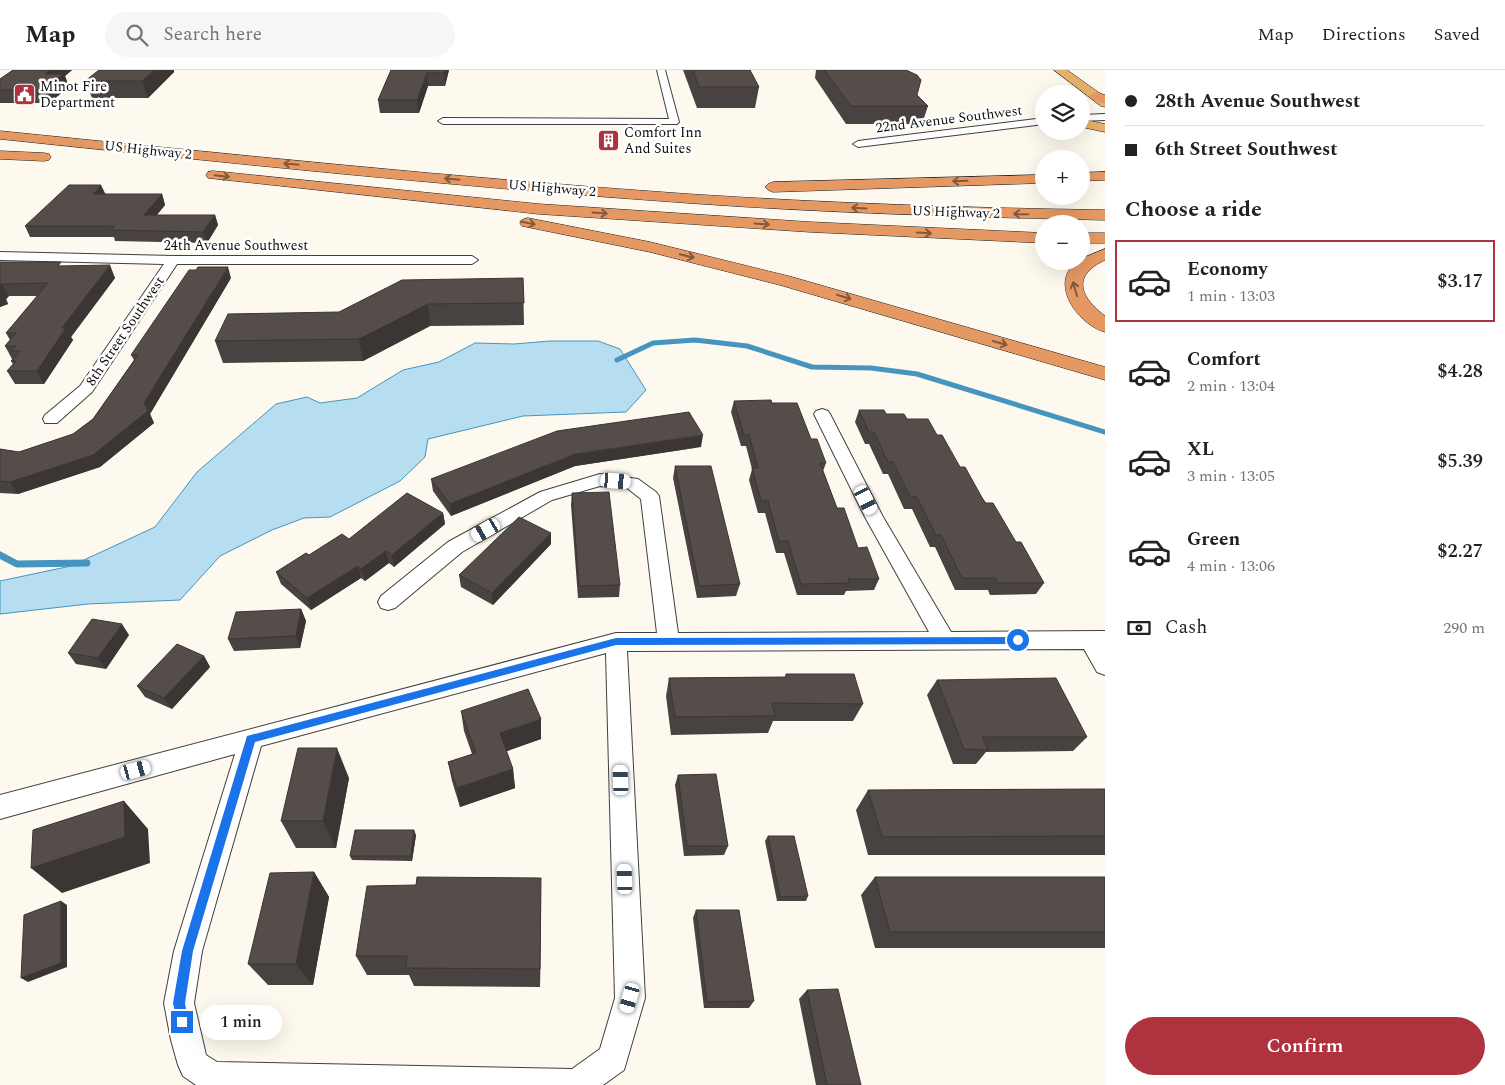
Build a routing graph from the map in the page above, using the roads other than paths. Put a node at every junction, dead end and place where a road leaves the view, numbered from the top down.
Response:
1 (661, 70) edge
2 (1056, 73) edge
3 (1091, 99) edge
4 (1105, 116) edge
5 (1090, 117) edge
6 (443, 121) dead end
7 (1035, 123) edge
8 (1090, 125) edge
9 (1105, 128) edge
10 (0, 135) edge
11 (858, 144) dead end
12 (0, 154) edge
13 (49, 158) dead end
14 (202, 174) dead end
15 (1105, 176) edge
16 (1090, 177) edge
17 (1035, 178) edge
18 (484, 182) junction
19 (290, 183) junction
20 (1105, 215) edge
21 (1035, 238) edge
22 (1090, 238) edge
23 (1105, 238) edge
24 (1105, 254) edge
25 (0, 256) edge
26 (173, 260) junction
27 (472, 260) dead end
28 (1105, 326) edge
29 (1105, 374) edge
30 (822, 414) dead end
31 (51, 419) dead end
32 (388, 602) dead end
33 (945, 640) junction
34 (1098, 640) edge
35 (616, 642) junction
36 (669, 642) junction
37 (1105, 666) edge
38 (251, 739) junction
39 (0, 807) edge

1 - 6 street
2 - 3 highway
2 - 3 highway
3 - 4 highway
4 - 5 street
7 - 11 street, 22nd Avenue Southwest
8 - 9 highway
18 -> 10 highway, US Highway 2
12 - 13 highway
14 -> 19 highway, US Highway 2
15 - 16 highway
17 -> 18 highway
20 -> 18 highway, US Highway 2
19 -> 21 highway, US Highway 2
19 -> 29 highway
22 - 23 highway
28 -> 24 highway
25 - 26 street, 24th Avenue Southwest
26 - 27 street, 24th Avenue Southwest
26 - 31 street, 8th Street Southwest
30 - 33 street
32 - 36 street
33 - 34 street
33 - 36 street
34 - 37 street
35 - 36 street
35 - 38 street
35 - 38 street
38 - 39 street

